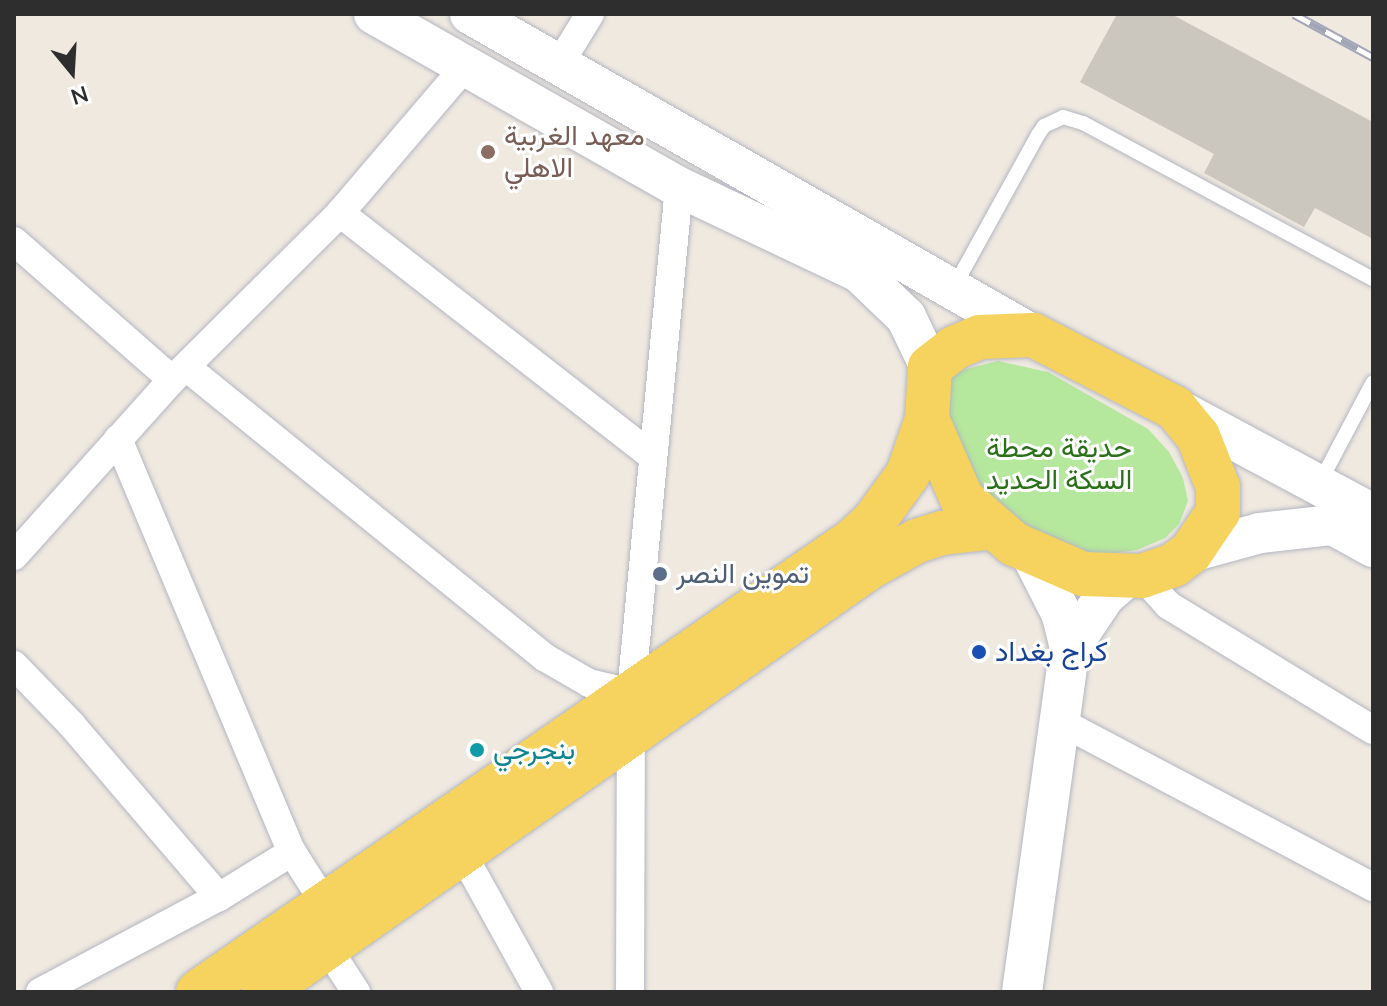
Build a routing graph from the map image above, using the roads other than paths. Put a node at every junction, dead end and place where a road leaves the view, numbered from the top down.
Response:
1 (374, 14) edge
2 (470, 14) edge
3 (590, 14) edge
4 (560, 63) junction
5 (464, 68) junction
6 (679, 187) junction
7 (340, 213) junction
8 (14, 241) edge
9 (1373, 279) edge
10 (954, 288) junction
11 (1033, 335) junction
12 (930, 367) junction
13 (179, 373) junction
14 (1373, 382) edge
15 (1175, 408) junction
16 (927, 419) junction
17 (118, 439) junction
18 (651, 455) junction
19 (1319, 485) junction
20 (1373, 514) edge
21 (994, 527) junction
22 (1373, 547) edge
23 (1030, 552) junction
24 (1191, 552) junction
25 (14, 556) edge
26 (1134, 576) junction
27 (1070, 648) junction
28 (14, 665) edge
29 (631, 714) junction
30 (1061, 722) junction
31 (1373, 730) edge
32 (292, 852) junction
33 (462, 853) junction
34 (1373, 887) edge
35 (219, 897) junction
36 (325, 904) junction
37 (327, 947) junction
38 (40, 992) edge
39 (198, 992) edge
40 (263, 992) edge
41 (356, 992) edge
42 (539, 992) edge
43 (630, 992) edge
44 (1022, 992) edge

1 - 5 main road
2 - 4 main road
3 - 4 street
4 - 10 main road
5 - 6 main road
5 - 7 street
6 - 12 main road
6 - 18 street
7 - 13 street
7 - 18 street
8 - 13 street
9 - 10 lane
10 - 11 main road
11 - 12 main road
11 - 15 main road
12 - 16 main road
13 - 17 street
13 - 29 street
14 - 19 lane
15 - 19 main road
15 - 24 main road
16 - 21 main road
16 - 29 main road
17 - 25 street
17 - 32 street
18 - 29 street
19 - 20 main road
21 - 23 main road
21 - 29 main road
22 - 24 main road
23 - 26 main road
23 - 27 main road
24 - 26 main road
26 - 27 main road
26 - 31 street
27 - 30 main road
28 - 35 street
29 - 33 main road
29 - 36 main road
29 - 43 street
30 - 34 street
30 - 44 main road
32 - 35 street
32 - 36 street
33 - 37 main road
33 - 42 street
35 - 38 street
36 - 39 main road
37 - 40 main road
37 - 41 street

